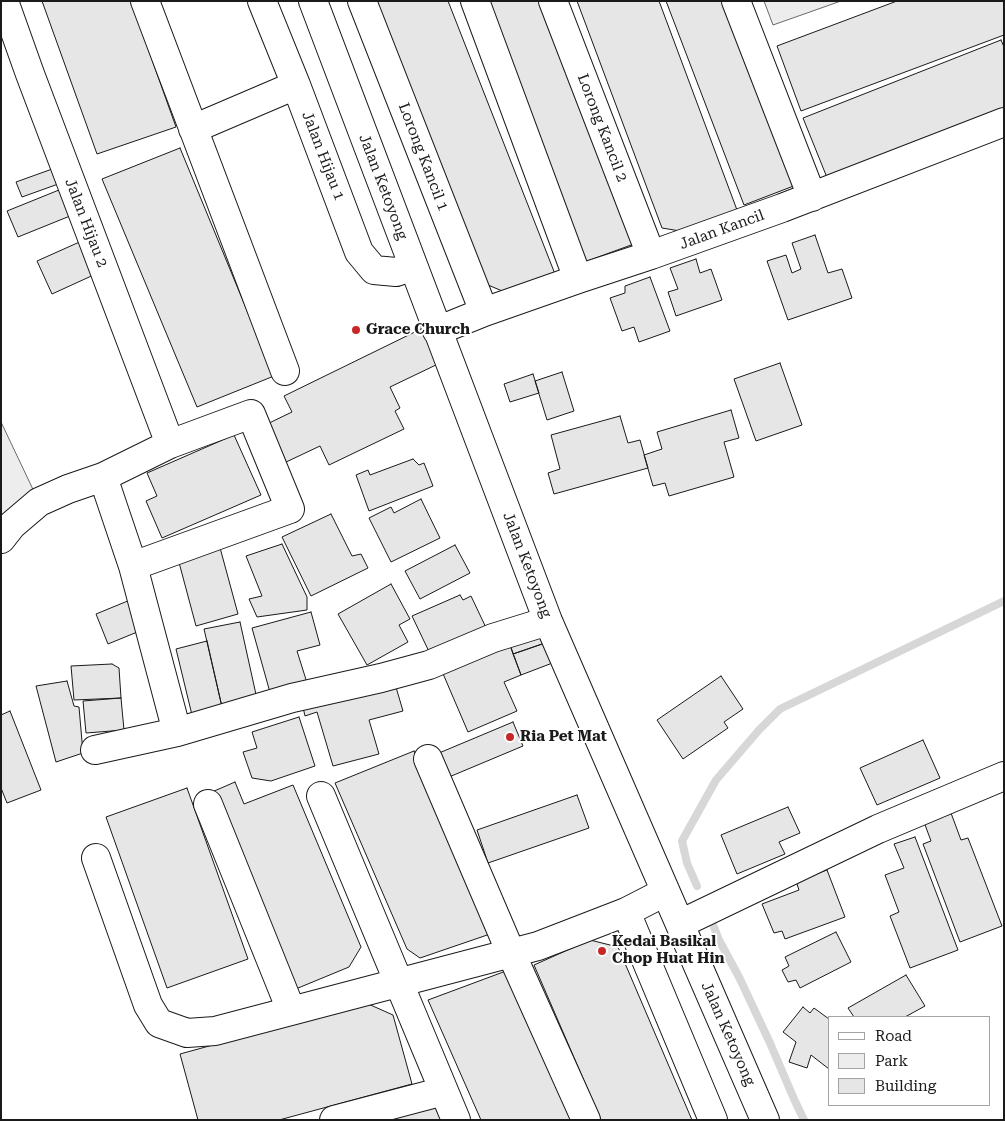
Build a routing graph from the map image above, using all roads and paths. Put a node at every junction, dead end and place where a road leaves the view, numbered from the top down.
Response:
1 (4, 1) edge
2 (145, 1) edge
3 (262, 1) edge
4 (312, 1) edge
5 (362, 1) edge
6 (475, 1) edge
7 (553, 1) edge
8 (736, 1) edge
9 (296, 85) junction
10 (1004, 122) edge
11 (194, 129) junction
12 (812, 197) junction
13 (651, 255) junction
14 (413, 266) junction
15 (578, 278) junction
16 (484, 312) junction
17 (437, 331) junction
18 (285, 371) dead end
19 (170, 444) junction
20 (103, 477) junction
21 (1, 539) edge
22 (133, 566) junction
23 (548, 621) junction
24 (176, 732) junction
25 (94, 750) dead end
26 (428, 759) dead end
27 (1004, 776) edge
28 (321, 796) dead end
29 (208, 804) dead end
30 (96, 858) dead end
31 (665, 892) junction
32 (626, 912) junction
33 (680, 924) junction
34 (511, 952) junction
35 (399, 982) junction
36 (291, 1010) junction
37 (444, 1091) junction
38 (334, 1120) edge
39 (456, 1120) edge
40 (586, 1120) edge
41 (713, 1120) edge
42 (765, 1120) edge

1 - 19 street, Jalan Hijau 2
2 - 11 street
3 - 9 street, Jalan Hijau 1
4 - 14 street, Jalan Ketoyong
5 - 16 street, Lorong Kancil 1
6 - 15 street
7 - 13 street, Lorong Kancil 2
8 - 12 street
9 - 11 street
9 - 14 street, Jalan Hijau 1
10 - 12 street, Jalan Kancil
11 - 18 street
12 - 13 street, Jalan Kancil
13 - 15 street, Jalan Kancil
14 - 17 street, Jalan Ketoyong
15 - 16 street, Jalan Kancil
16 - 17 street, Jalan Kancil
17 - 23 street, Jalan Ketoyong
19 - 20 street
19 - 22 street
20 - 21 street
20 - 22 street
22 - 24 street
23 - 24 street
23 - 31 street, Jalan Ketoyong
24 - 25 street
26 - 34 street
27 - 33 street
28 - 35 street
29 - 36 street
30 - 36 street
31 - 32 street
31 - 33 street, Jalan Ketoyong
32 - 34 street
32 - 41 street
33 - 42 street, Jalan Ketoyong
34 - 35 street
34 - 40 street
35 - 36 street
35 - 37 street
37 - 38 street
37 - 39 street

